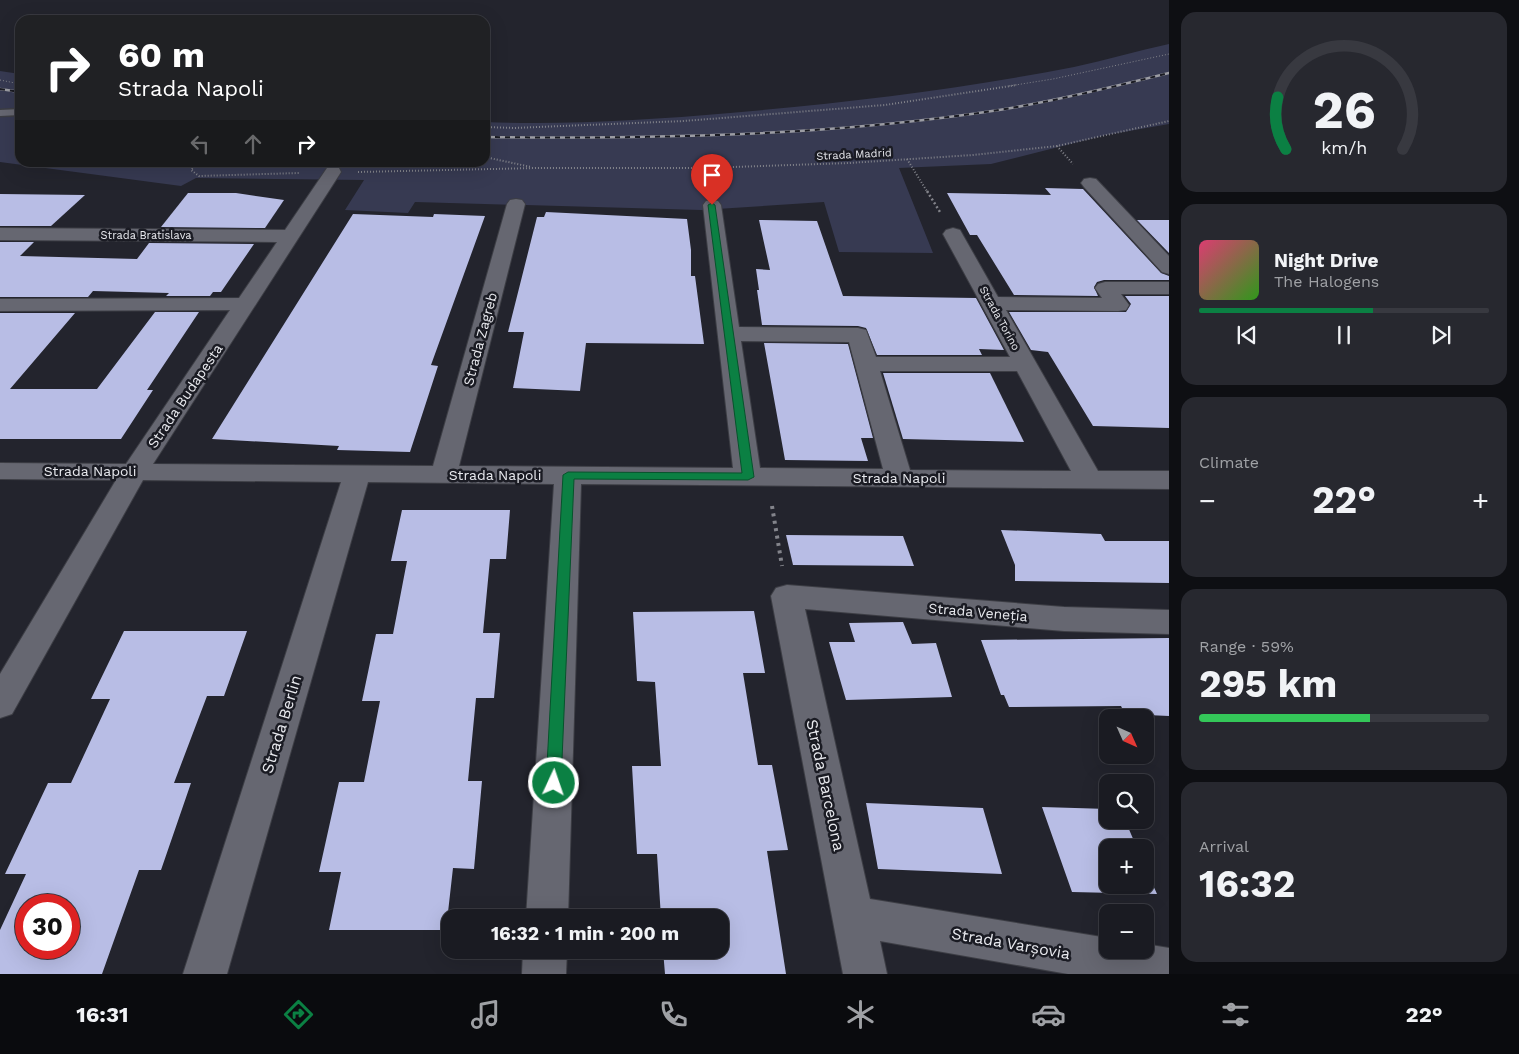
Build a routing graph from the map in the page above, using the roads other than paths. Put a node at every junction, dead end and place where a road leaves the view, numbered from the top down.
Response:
1 (15, 112) edge
2 (0, 113) edge
3 (333, 172) road end
4 (1090, 183) dead end
5 (516, 204) dead end
6 (712, 205) dead end
7 (0, 234) edge
8 (953, 234) road end
9 (291, 236) junction
10 (1169, 268) edge
11 (1169, 288) edge
12 (991, 303) junction
13 (0, 304) edge
14 (246, 304) junction
15 (729, 334) junction
16 (867, 364) junction
17 (1025, 364) junction
18 (0, 470) edge
19 (134, 472) junction
20 (357, 474) junction
21 (444, 474) junction
22 (568, 475) junction
23 (757, 477) junction
24 (899, 478) junction
25 (1089, 479) junction
26 (1169, 480) edge
27 (787, 596) joint
28 (1169, 622) edge
29 (0, 704) edge
30 (547, 909) edge
31 (853, 916) junction
32 (545, 959) edge
33 (1169, 970) edge
34 (205, 974) edge
35 (544, 974) edge
36 (864, 974) edge

1 - 2 lane
3 - 9 street, Strada Budapesta
4 - 10 street
5 - 21 street, Strada Zagreb
6 - 15 street
7 - 9 street, Strada Bratislava
8 - 12 street, Strada Torino
9 - 14 street, Strada Budapesta
11 - 12 street
12 - 17 street, Strada Torino
13 - 14 street
14 - 19 street, Strada Budapesta
15 - 16 street
15 - 23 street
16 - 17 street
16 - 24 street
17 - 25 street, Strada Torino
18 - 19 street, Strada Napoli
19 - 20 street, Strada Napoli
19 - 29 street, Strada Budapesta
20 - 21 street, Strada Napoli
20 - 34 street, Strada Berlin
21 - 22 street, Strada Napoli
22 - 23 street, Strada Napoli
22 - 30 street
23 - 24 street, Strada Napoli
24 - 25 street, Strada Napoli
25 - 26 street, Strada Napoli
27 - 28 street, Strada Veneția
27 - 31 street, Strada Barcelona
31 - 33 street, Strada Varșovia
31 - 36 street, Strada Barcelona
32 - 35 street

